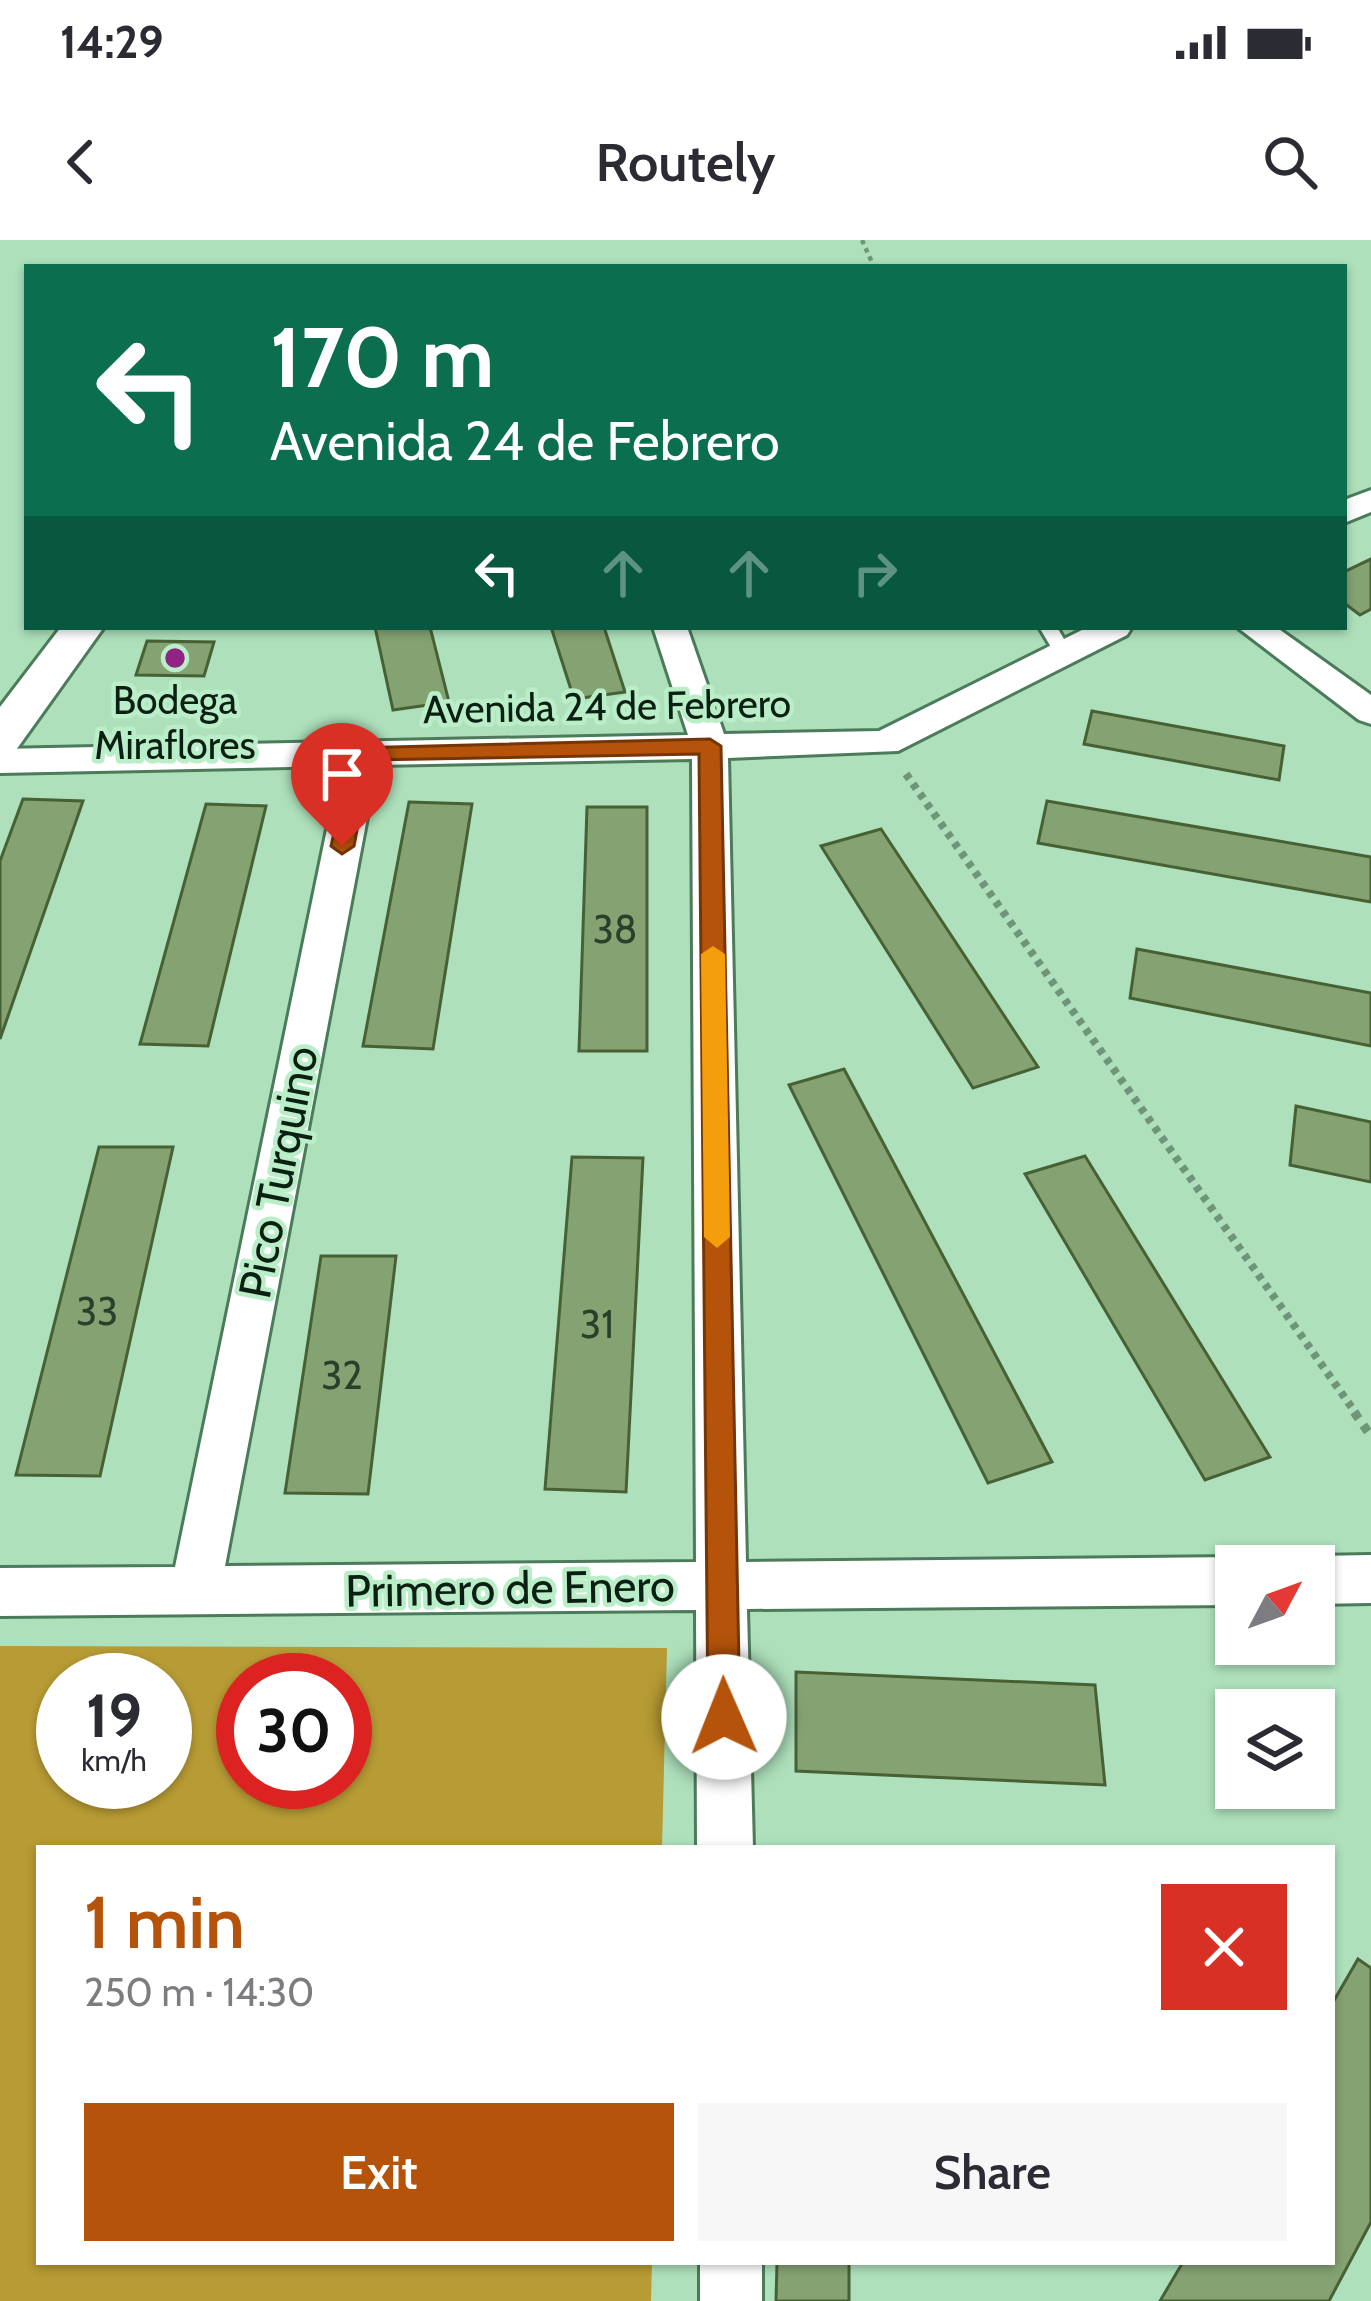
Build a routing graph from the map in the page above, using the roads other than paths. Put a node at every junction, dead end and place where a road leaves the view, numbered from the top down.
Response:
1 (81, 630) edge
2 (671, 630) edge
3 (1101, 630) edge
4 (1258, 630) edge
5 (1056, 640) edge
6 (1371, 712) edge
7 (0, 739) edge
8 (710, 746) junction
9 (361, 753) junction
10 (0, 760) edge
11 (1371, 1579) edge
12 (1215, 1580) edge
13 (1335, 1580) edge
14 (722, 1586) junction
15 (0, 1592) edge
16 (195, 1592) junction
17 (725, 1845) edge
18 (731, 2265) edge
19 (731, 2301) edge

1 - 7 street
2 - 8 street
3 - 5 street, Avenida 24 de Febrero
4 - 6 street
5 - 8 street, Avenida 24 de Febrero
8 - 9 street, Avenida 24 de Febrero
8 - 14 street
9 - 10 street, Avenida 24 de Febrero
9 - 16 street, Pico Turquino
11 - 13 street
12 - 14 street, Primero de Enero
14 - 16 street, Primero de Enero
14 - 17 street
15 - 16 street, Primero de Enero
18 - 19 street

